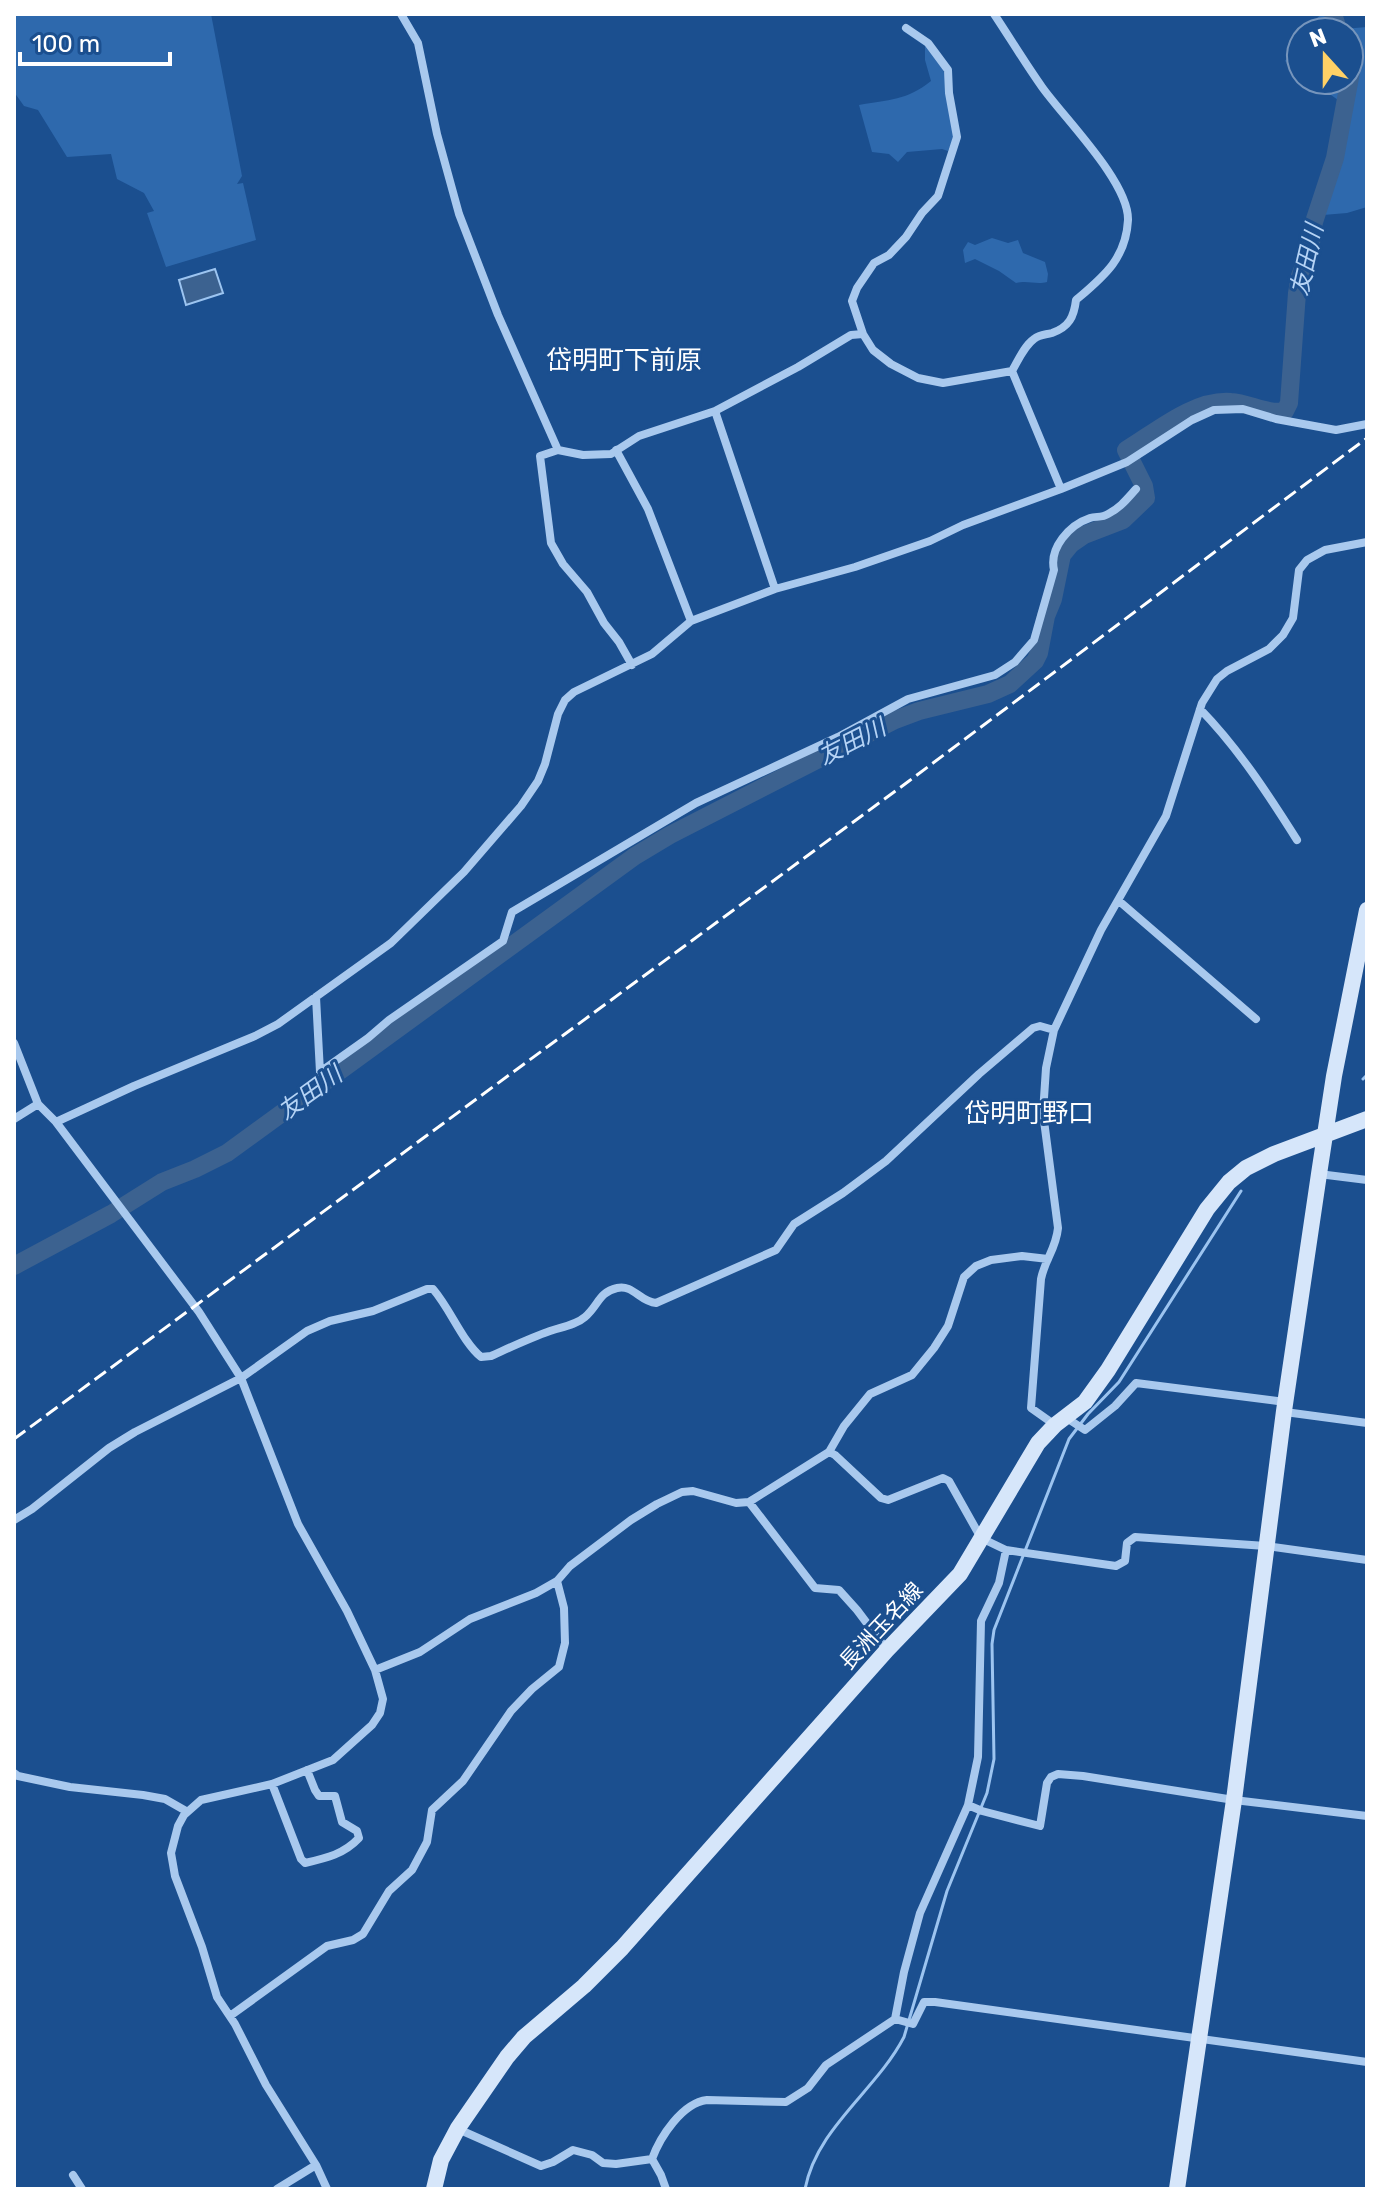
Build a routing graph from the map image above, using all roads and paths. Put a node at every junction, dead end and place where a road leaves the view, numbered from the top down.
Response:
1 (401, 14) edge
2 (994, 14) edge
3 (906, 28) dead end
4 (863, 334) junction
5 (1012, 371) junction
6 (715, 411) junction
7 (1367, 424) edge
8 (558, 450) junction
9 (616, 450) junction
10 (1061, 489) junction
11 (1136, 489) dead end
12 (1367, 542) edge
13 (775, 589) junction
14 (691, 621) junction
15 (632, 665) junction
16 (1200, 709) junction
17 (1297, 840) dead end
18 (1119, 901) junction
19 (1367, 910) edge
20 (316, 997) junction
21 (1256, 1019) dead end
22 (1054, 1030) junction
23 (14, 1043) edge
24 (38, 1104) junction
25 (14, 1119) edge
26 (1367, 1119) edge
27 (56, 1122) junction
28 (1327, 1134) junction
29 (1319, 1174) junction
30 (1367, 1180) edge
31 (1048, 1259) junction
32 (241, 1378) junction
33 (1284, 1406) junction
34 (1069, 1423) junction
35 (1367, 1423) edge
36 (829, 1452) junction
37 (749, 1502) junction
38 (14, 1520) edge
39 (981, 1538) junction
40 (1266, 1546) junction
41 (1006, 1550) junction
42 (1367, 1560) edge
43 (557, 1581) junction
44 (887, 1650) junction
45 (375, 1670) junction
46 (307, 1770) junction
47 (14, 1773) edge
48 (272, 1784) junction
49 (1234, 1800) junction
50 (968, 1805) junction
51 (186, 1811) junction
52 (1367, 1816) edge
53 (230, 2016) junction
54 (899, 2020) junction
55 (1199, 2037) junction
56 (1367, 2062) edge
57 (458, 2128) junction
58 (652, 2159) junction
59 (316, 2165) junction
60 (73, 2175) dead end
61 (82, 2189) edge
62 (277, 2189) edge
63 (327, 2189) edge
64 (434, 2189) edge
65 (666, 2189) edge
66 (1177, 2189) edge

1 - 8 street
2 - 5 street
3 - 4 street
4 - 5 street
4 - 6 street
5 - 10 street
6 - 9 street
6 - 13 street
7 - 10 street
8 - 9 street
8 - 15 street
9 - 14 street
10 - 13 street
11 - 20 street
12 - 16 street
13 - 14 street
14 - 15 street
15 - 20 street
16 - 17 street
16 - 18 street
18 - 21 street
18 - 22 street
19 - 28 main road
20 - 27 street
22 - 31 street
22 - 32 street
23 - 24 street
24 - 25 street
24 - 27 street
26 - 28 main road, 長洲玉名線
27 - 32 street
28 - 29 main road
28 - 34 main road, 長洲玉名線
29 - 30 street
29 - 33 main road
31 - 34 street
31 - 36 street
32 - 38 street
32 - 45 street
33 - 34 street
33 - 35 street
33 - 40 main road
34 - 39 main road, 長洲玉名線
36 - 37 street
36 - 39 street
37 - 43 street
37 - 44 street
39 - 41 street
39 - 44 main road, 長洲玉名線
40 - 41 street
40 - 42 street
40 - 49 main road
41 - 50 street
43 - 45 street
43 - 53 street
44 - 57 main road, 長洲玉名線
45 - 46 street
46 - 48 street
46 - 48 street
47 - 51 street
48 - 51 street
49 - 50 street
49 - 52 street
49 - 55 main road
50 - 54 street
51 - 53 street
53 - 59 street
54 - 55 street
54 - 58 street
55 - 56 street
55 - 66 main road
57 - 58 street
57 - 64 main road, 長洲玉名線
58 - 65 street
59 - 62 street
59 - 63 street
60 - 61 street

